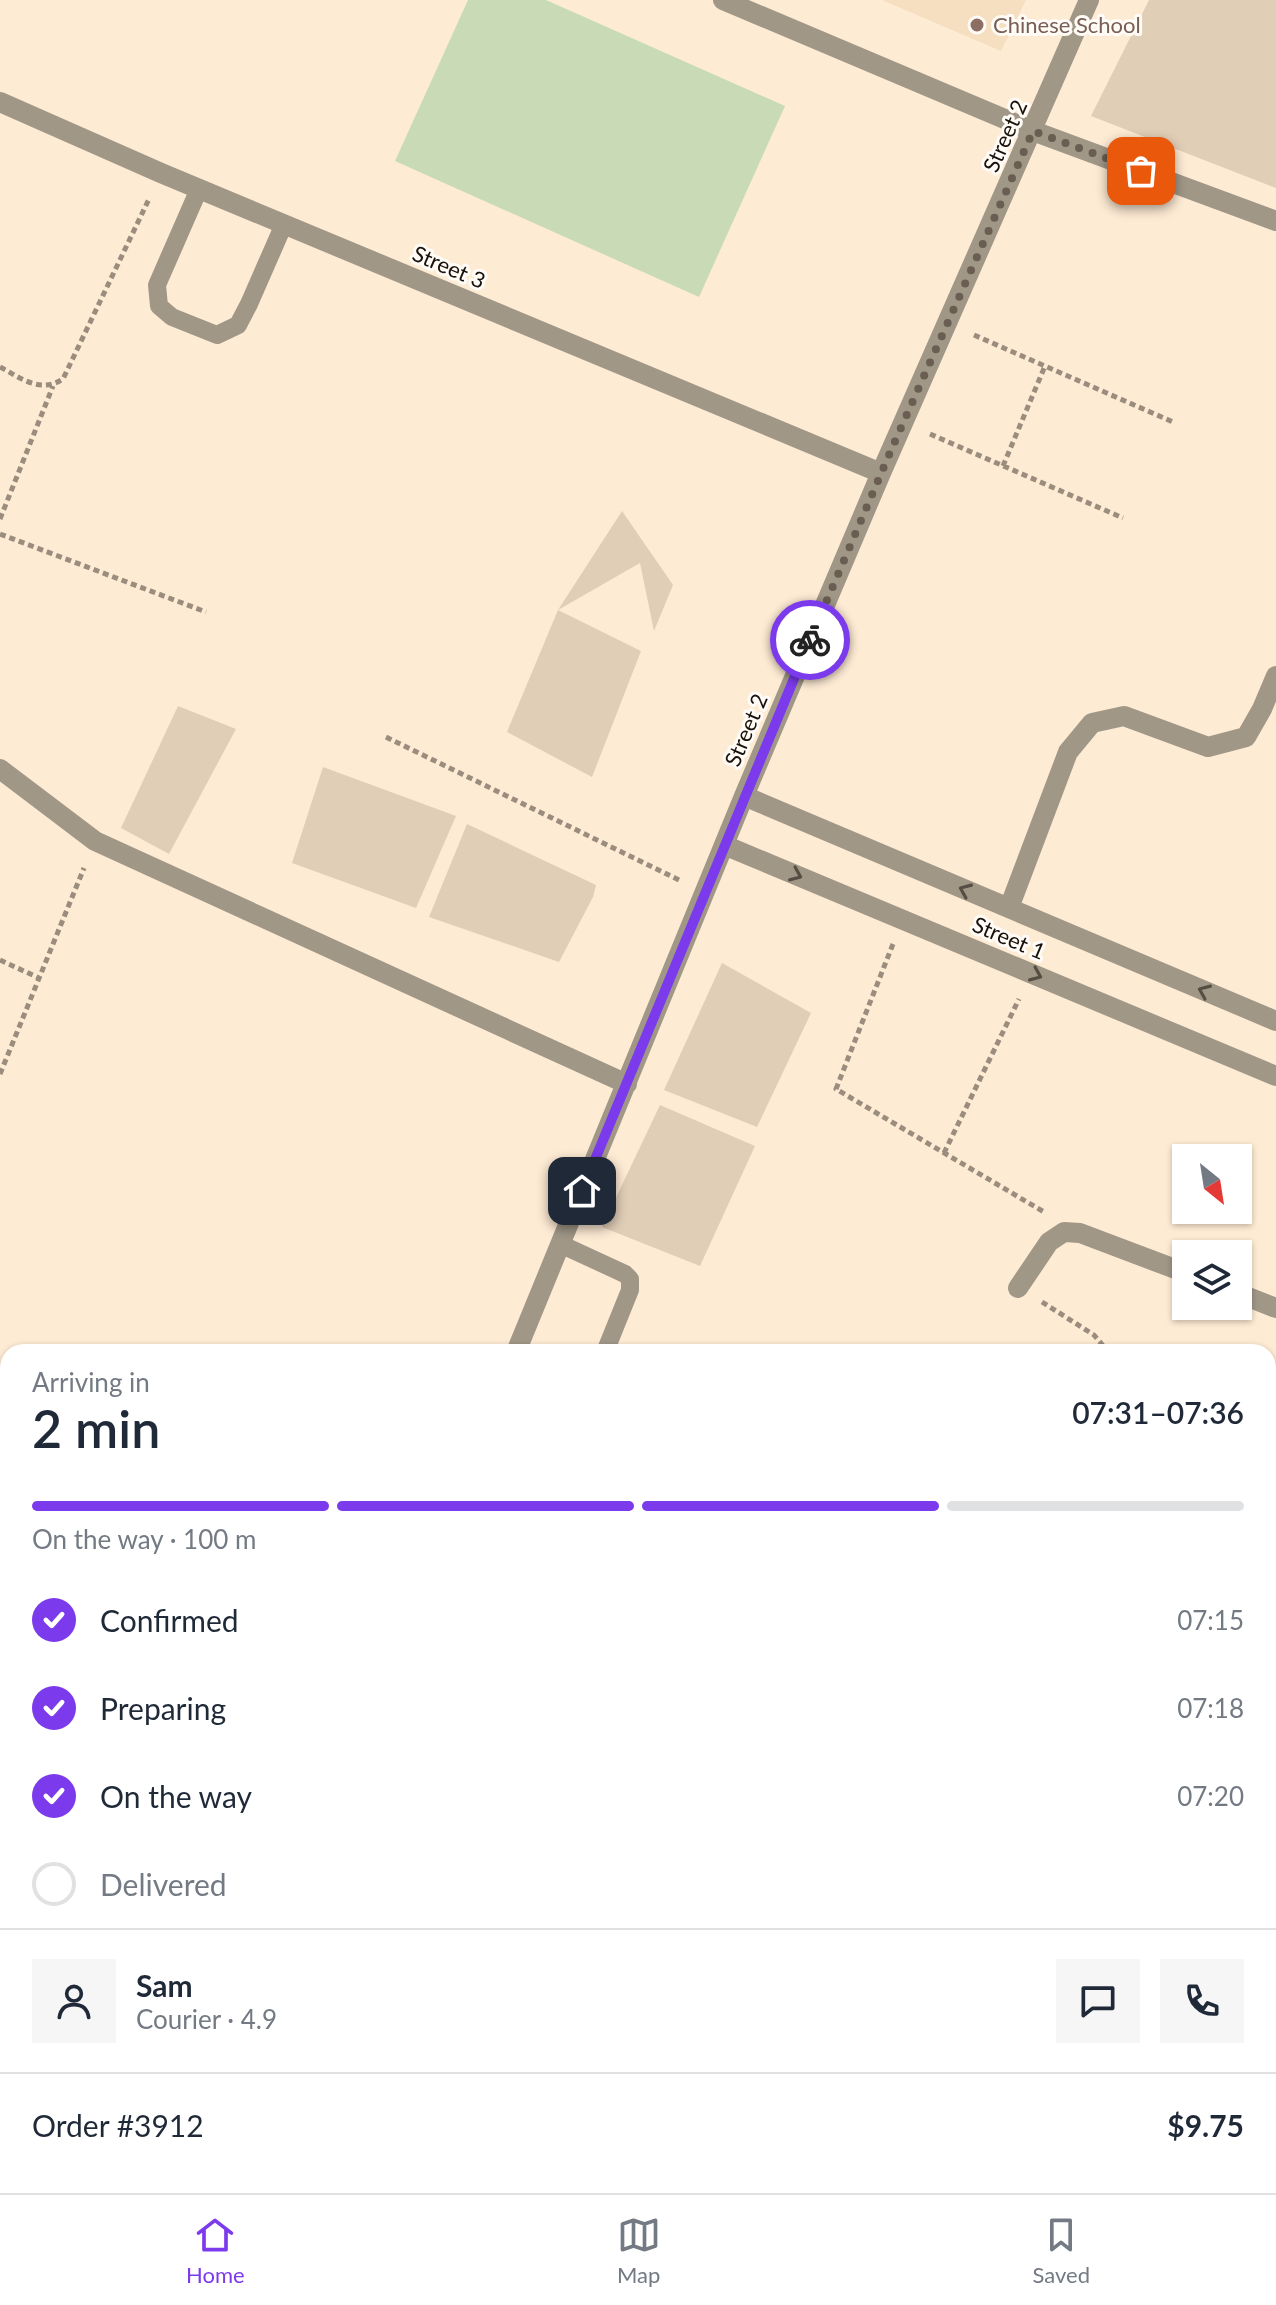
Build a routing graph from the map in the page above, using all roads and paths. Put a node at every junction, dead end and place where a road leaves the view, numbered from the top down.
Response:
1 (723, 0) edge
2 (1089, 0) edge
3 (0, 102) edge
4 (1033, 131) junction
5 (161, 173) junction
6 (199, 189) junction
7 (1276, 221) edge
8 (284, 224) junction
9 (948, 323) junction
10 (1045, 366) junction
11 (0, 367) edge
12 (53, 386) junction
13 (903, 422) junction
14 (1173, 422) dead end
15 (1003, 466) junction
16 (881, 473) junction
17 (1123, 518) dead end
18 (0, 519) edge
19 (0, 534) edge
20 (206, 612) dead end
21 (1276, 676) edge
22 (386, 737) dead end
23 (0, 769) edge
24 (744, 796) junction
25 (95, 841) junction
26 (724, 845) junction
27 (705, 892) junction
28 (1009, 908) junction
29 (903, 919) junction
30 (0, 960) edge
31 (1032, 974) junction
32 (39, 978) junction
33 (1276, 1021) edge
34 (0, 1074) edge
35 (1276, 1076) edge
36 (627, 1084) junction
37 (944, 1153) junction
38 (1080, 1233) junction
39 (560, 1244) junction
40 (1172, 1268) edge
41 (1018, 1288) joint
42 (1252, 1299) edge
43 (1276, 1308) edge
44 (519, 1344) edge
45 (608, 1344) edge
46 (1102, 1344) edge

1 - 4 street
2 - 4 street, Street 2
3 - 5 street, Street 3
4 - 7 street
4 - 9 street, Street 2
5 - 6 street, Street 3
5 - 12 path
6 - 8 street, Street 3
6 - 8 lane
8 - 16 street, Street 3
9 - 10 path
9 - 13 street, Street 2
10 - 14 path
10 - 15 path
11 - 12 path
12 - 18 path
13 - 15 path
13 - 16 street, Street 2
15 - 17 path
16 - 24 street, Street 2
19 - 20 path
21 - 28 street
22 - 27 path
23 - 25 street
24 - 26 street, Street 2
28 -> 24 street, Street 1
25 - 32 path
25 - 36 street
26 - 27 street, Street 2
26 -> 29 street, Street 1
27 - 36 street, Street 2
33 -> 28 street, Street 1
29 - 31 street, Street 1
29 - 37 path
30 - 32 path
31 -> 35 street, Street 1
31 - 37 path
32 - 34 path
36 - 39 street, Street 2
37 - 38 path
38 - 40 street
38 - 41 street
39 - 44 street, Street 2
39 - 45 lane
41 - 46 path
42 - 43 street

